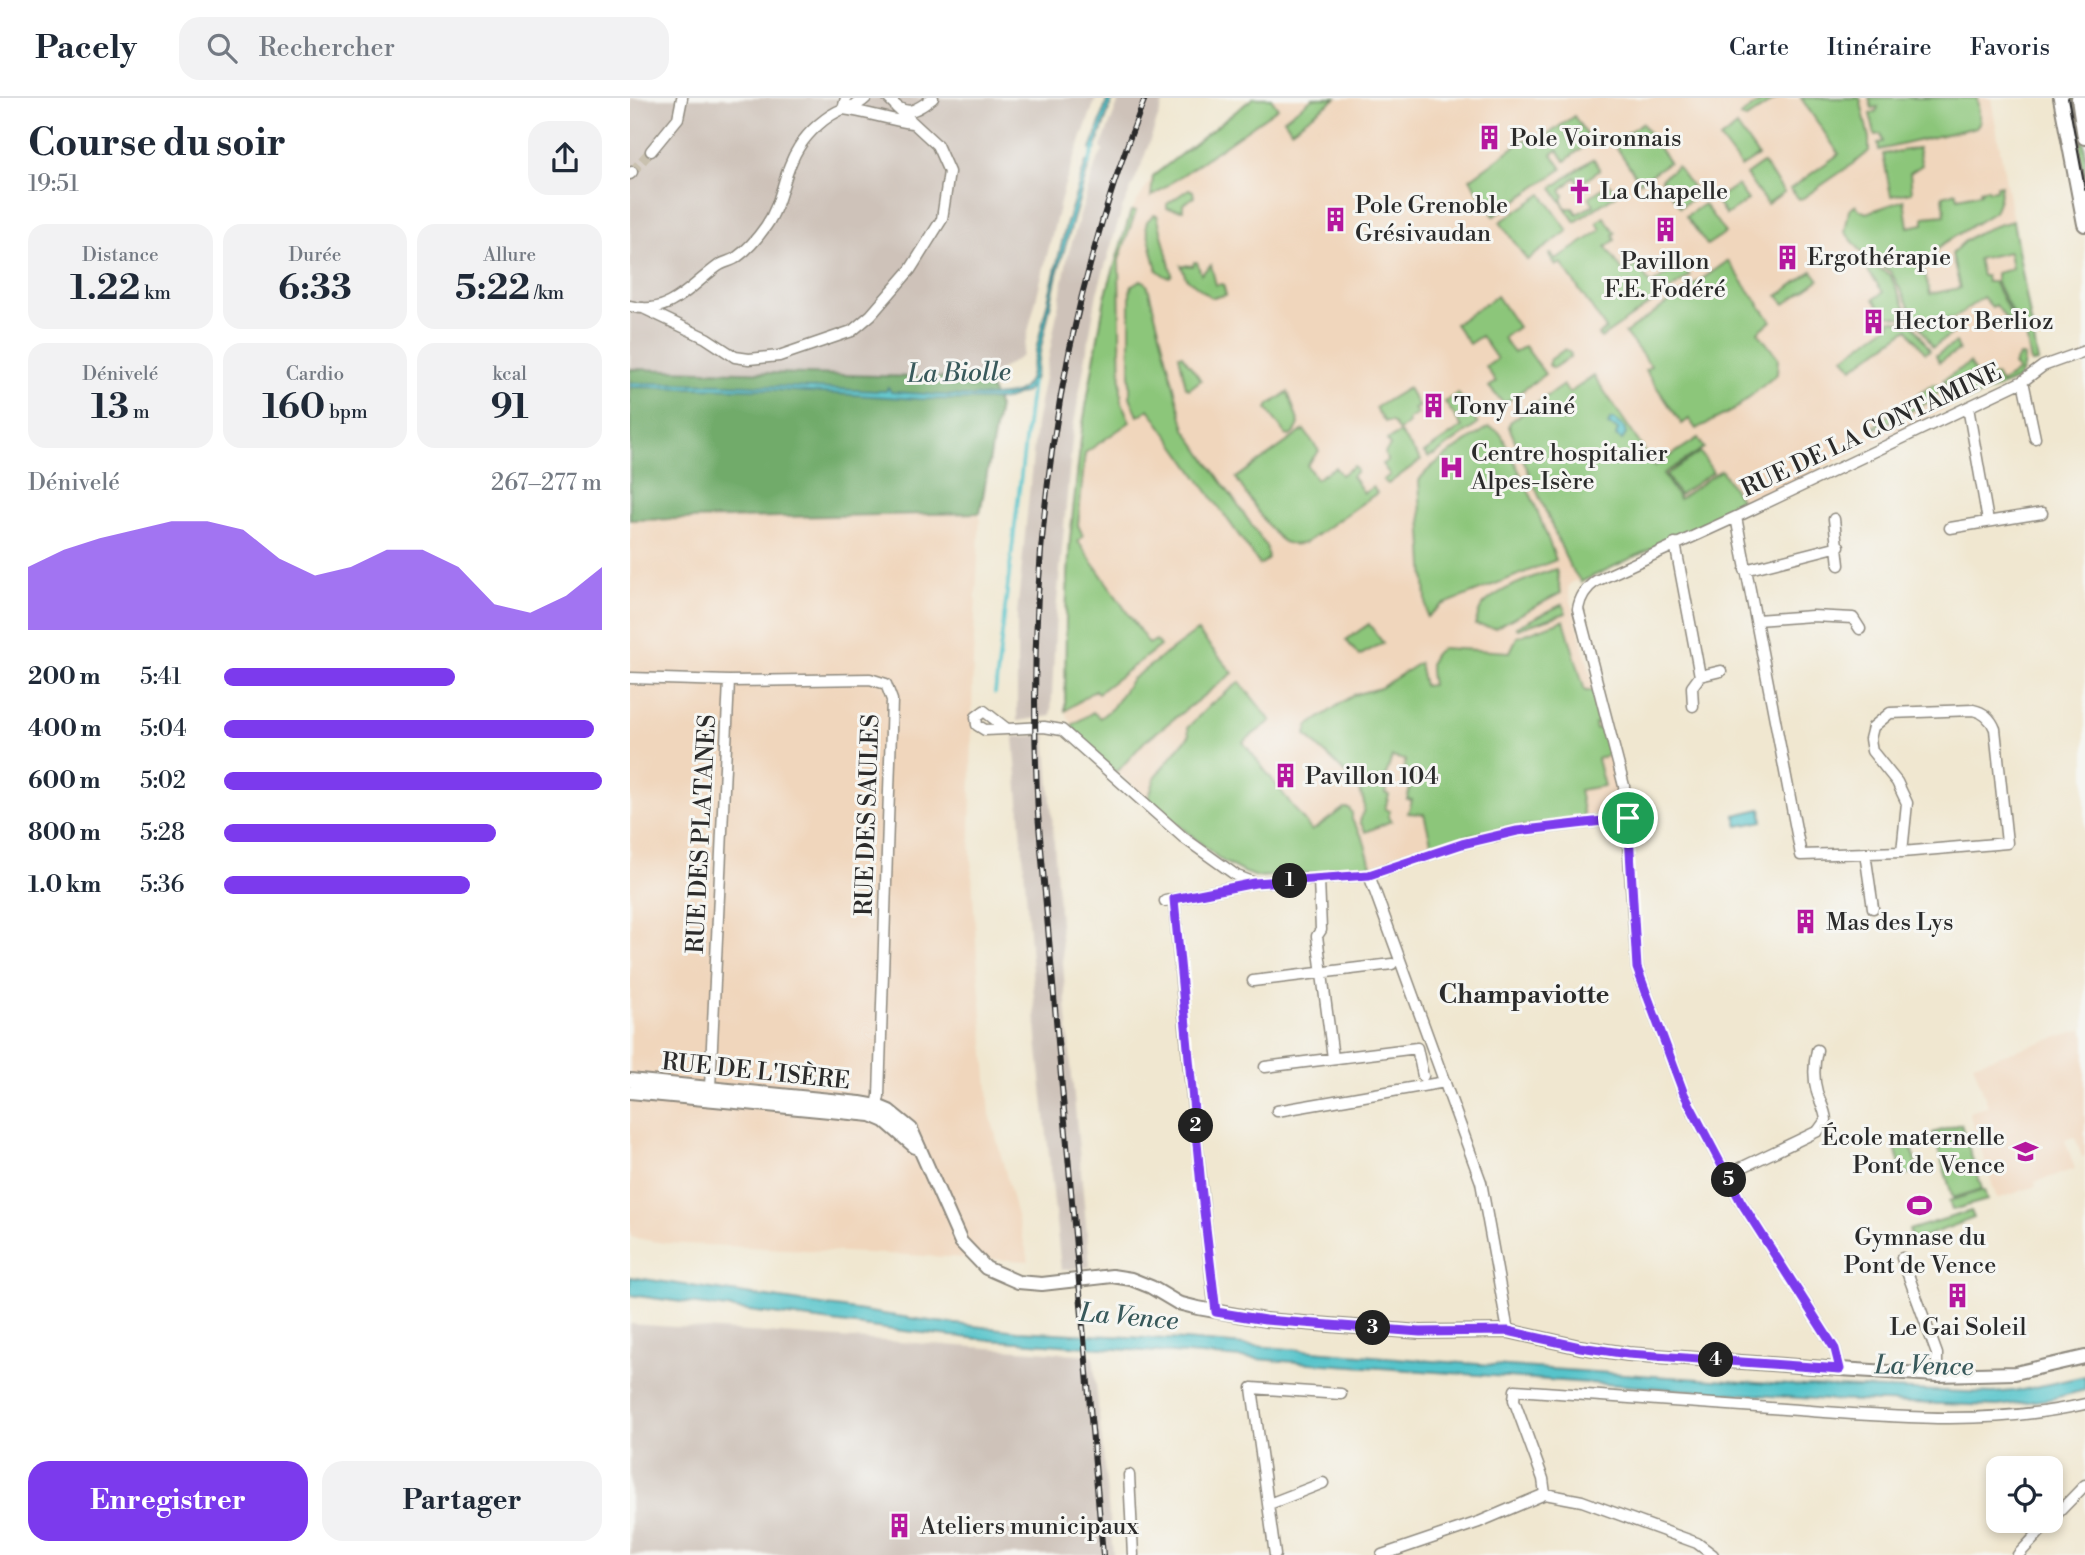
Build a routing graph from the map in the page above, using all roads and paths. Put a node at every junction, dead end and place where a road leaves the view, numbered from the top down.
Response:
1 (682, 98) edge
2 (846, 98) edge
3 (866, 98) edge
4 (888, 98) edge
5 (933, 98) edge
6 (2062, 98) edge
7 (2079, 98) edge
8 (896, 107) junction
9 (843, 109) junction
10 (913, 123) junction
11 (2085, 137) edge
12 (651, 151) tunnel mouth
13 (2085, 225) edge
14 (630, 306) edge
15 (643, 308) junction
16 (2085, 351) edge
17 (2023, 381) junction
18 (1968, 407) junction
19 (2035, 438) dead end
20 (2042, 513) dead end
21 (1736, 517) junction
22 (1834, 519) dead end
23 (1988, 521) junction
24 (1950, 528) dead end
25 (1675, 543) junction
26 (1839, 546) junction
27 (1839, 565) dead end
28 (1745, 570) junction
29 (1756, 620) junction
30 (1860, 629) dead end
31 (1721, 671) dead end
32 (1700, 676) junction
33 (630, 678) edge
34 (729, 681) junction
35 (1693, 706) dead end
36 (1007, 729) dead end
37 (1628, 818) junction
38 (1902, 852) junction
39 (1864, 853) junction
40 (1369, 875) junction
41 (1319, 879) junction
42 (1255, 883) junction
43 (1873, 908) dead end
44 (1392, 964) dead end
45 (1321, 972) junction
46 (1254, 981) dead end
47 (1818, 1050) dead end
48 (1333, 1058) junction
49 (1265, 1067) dead end
50 (1423, 1076) dead end
51 (630, 1080) edge
52 (1445, 1082) junction
53 (710, 1088) junction
54 (630, 1092) edge
55 (877, 1106) junction
56 (1276, 1111) dead end
57 (863, 1114) junction
58 (920, 1152) junction
59 (1726, 1175) junction
60 (1902, 1258) dead end
61 (1216, 1312) junction
62 (1508, 1331) junction
63 (2085, 1357) edge
64 (1840, 1369) junction
65 (1937, 1375) junction
66 (1341, 1394) dead end
67 (2085, 1404) edge
68 (1129, 1475) dead end
69 (1323, 1483) dead end
70 (2085, 1485) edge
71 (1545, 1494) junction
72 (1269, 1504) junction
73 (2063, 1508) edge
74 (2039, 1533) edge
75 (1133, 1555) edge
76 (1275, 1555) edge
77 (1382, 1555) edge
78 (1713, 1555) edge
79 (2018, 1555) edge

1 - 12 street
2 - 9 street
3 - 9 street
4 - 8 street
5 - 8 street
6 - 13 main road
7 - 11 main road
8 - 10 street
9 - 10 street
9 - 15 street
10 - 15 street
14 - 15 street
16 - 17 street, RUE DE LA CONTAMINE
17 - 18 street, RUE DE LA CONTAMINE
17 - 19 street, RUE DE LA CONTAMINE
18 - 21 street, RUE DE LA CONTAMINE
18 - 23 street
20 - 23 street
21 - 25 street, RUE DE LA CONTAMINE
21 - 28 street, RUE DE LA CONTAMINE
22 - 26 street
23 - 24 street
25 - 32 street
25 - 37 street, RUE DE LA CONTAMINE
26 - 27 street
26 - 28 street
28 - 29 street, RUE DE LA CONTAMINE
29 - 30 street
29 - 39 street, RUE DE LA CONTAMINE
31 - 32 street
32 - 35 street
33 - 34 street, RUE DES PLATANES
34 - 53 street, RUE DES PLATANES
34 - 55 street, RUE DES SAULES
36 - 42 street
37 - 40 street
37 - 59 street
38 - 38 street, RUE DE LA CONTAMINE
38 - 39 street, RUE DE LA CONTAMINE
39 - 43 street
40 - 41 street
40 - 52 street
41 - 42 street
41 - 45 street
42 - 61 street
44 - 45 street
45 - 46 street
45 - 48 street
47 - 59 street
48 - 49 street
48 - 50 street
51 - 53 street, RUE DE L'ISÈRE
52 - 56 street
52 - 62 street
53 - 55 street, RUE DE L'ISÈRE
54 - 57 street, RUE DE L'ISÈRE
55 - 57 street, RUE DE L'ISÈRE
55 - 58 street, RUE DE L'ISÈRE
57 - 58 street, RUE DE L'ISÈRE
58 - 61 street, RUE DE L'ISÈRE
59 - 64 street
60 - 65 street
61 - 62 street, RUE DE L'ISÈRE
62 - 64 street, RUE DE L'ISÈRE
63 - 65 street, RUE DE L'ISÈRE
64 - 65 street, RUE DE L'ISÈRE
66 - 72 street
67 - 71 street
68 - 75 street
69 - 72 street
70 - 73 street
71 - 77 street
71 - 78 street
72 - 76 street
74 - 79 street

